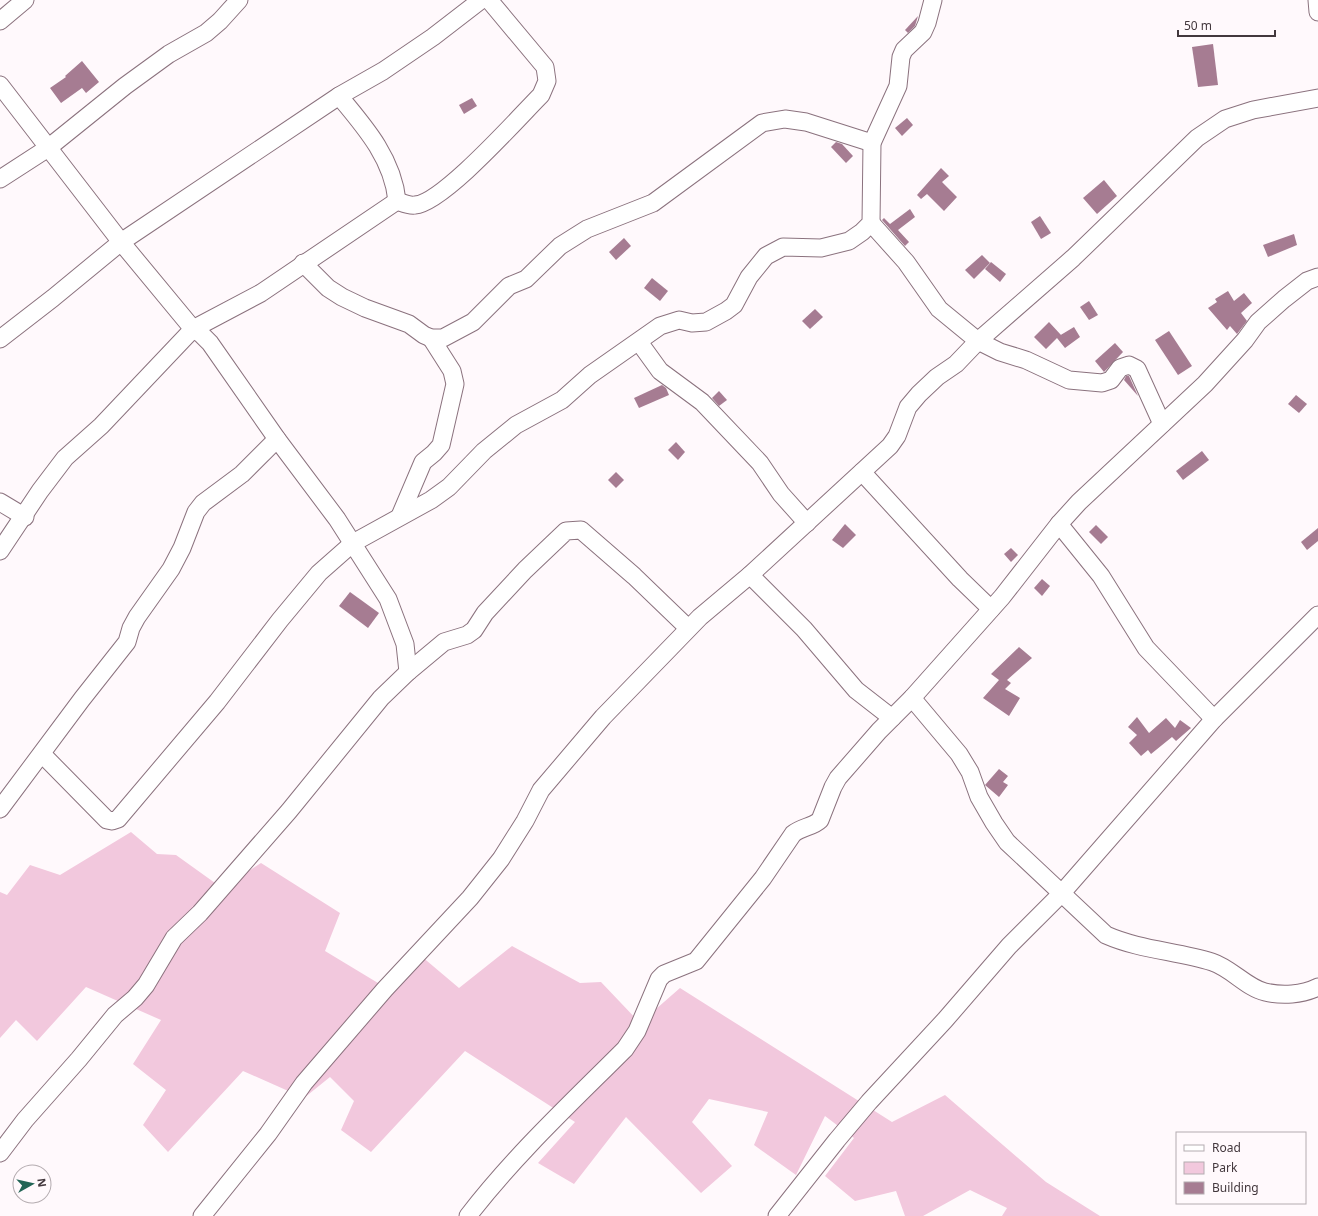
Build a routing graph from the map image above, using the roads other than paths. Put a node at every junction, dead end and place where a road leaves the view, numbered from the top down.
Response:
1 (25, 0) edge
2 (239, 0) edge
3 (481, 0) edge
4 (489, 0) edge
5 (933, 0) edge
6 (1317, 0) edge
7 (1318, 12) edge
8 (0, 21) edge
9 (0, 85) edge
10 (339, 96) junction
11 (1318, 98) edge
12 (872, 143) junction
13 (48, 148) junction
14 (0, 180) edge
15 (397, 201) junction
16 (871, 223) junction
17 (121, 242) junction
18 (303, 264) junction
19 (1318, 277) edge
20 (193, 329) junction
21 (431, 338) junction
22 (0, 339) edge
23 (978, 341) junction
24 (638, 342) junction
25 (1162, 424) junction
26 (277, 439) junction
27 (862, 472) junction
28 (0, 502) edge
29 (400, 516) junction
30 (25, 517) junction
31 (807, 523) junction
32 (1059, 524) junction
33 (353, 542) junction
34 (0, 551) edge
35 (750, 575) junction
36 (992, 609) junction
37 (1318, 615) edge
38 (688, 628) junction
39 (405, 644) junction
40 (432, 652) junction
41 (408, 672) junction
42 (912, 698) junction
43 (892, 718) junction
44 (1214, 719) junction
45 (42, 754) junction
46 (0, 809) edge
47 (1061, 894) junction
48 (1318, 987) edge
49 (0, 1153) edge
50 (202, 1216) edge
51 (468, 1216) edge
52 (777, 1216) edge

1 - 8 street
2 - 13 street
3 - 10 street
4 - 15 street
5 - 12 street
6 - 7 street
9 - 13 street
10 - 15 street
10 - 17 street
11 - 23 street
12 - 16 street
12 - 21 street
13 - 14 street
13 - 17 street
15 - 18 street
16 - 23 street
16 - 24 street
17 - 20 street
17 - 22 street
18 - 20 street
18 - 21 street
19 - 25 street
20 - 26 street
20 - 30 street
21 - 29 street
23 - 25 street
23 - 27 street
24 - 29 street
24 - 31 street
25 - 32 street
26 - 33 street
26 - 45 street
27 - 31 street
27 - 36 street
28 - 30 street
29 - 33 street
30 - 34 street
31 - 35 street
32 - 36 street
32 - 44 street
33 - 39 street
33 - 45 street
35 - 38 street
35 - 43 street
36 - 42 street
37 - 44 street
38 - 40 street
38 - 50 street
39 - 40 street
39 - 41 street
40 - 41 street
41 - 49 street
42 - 43 street
42 - 47 street
43 - 51 street
44 - 47 street
45 - 46 street
47 - 48 street
47 - 52 street

